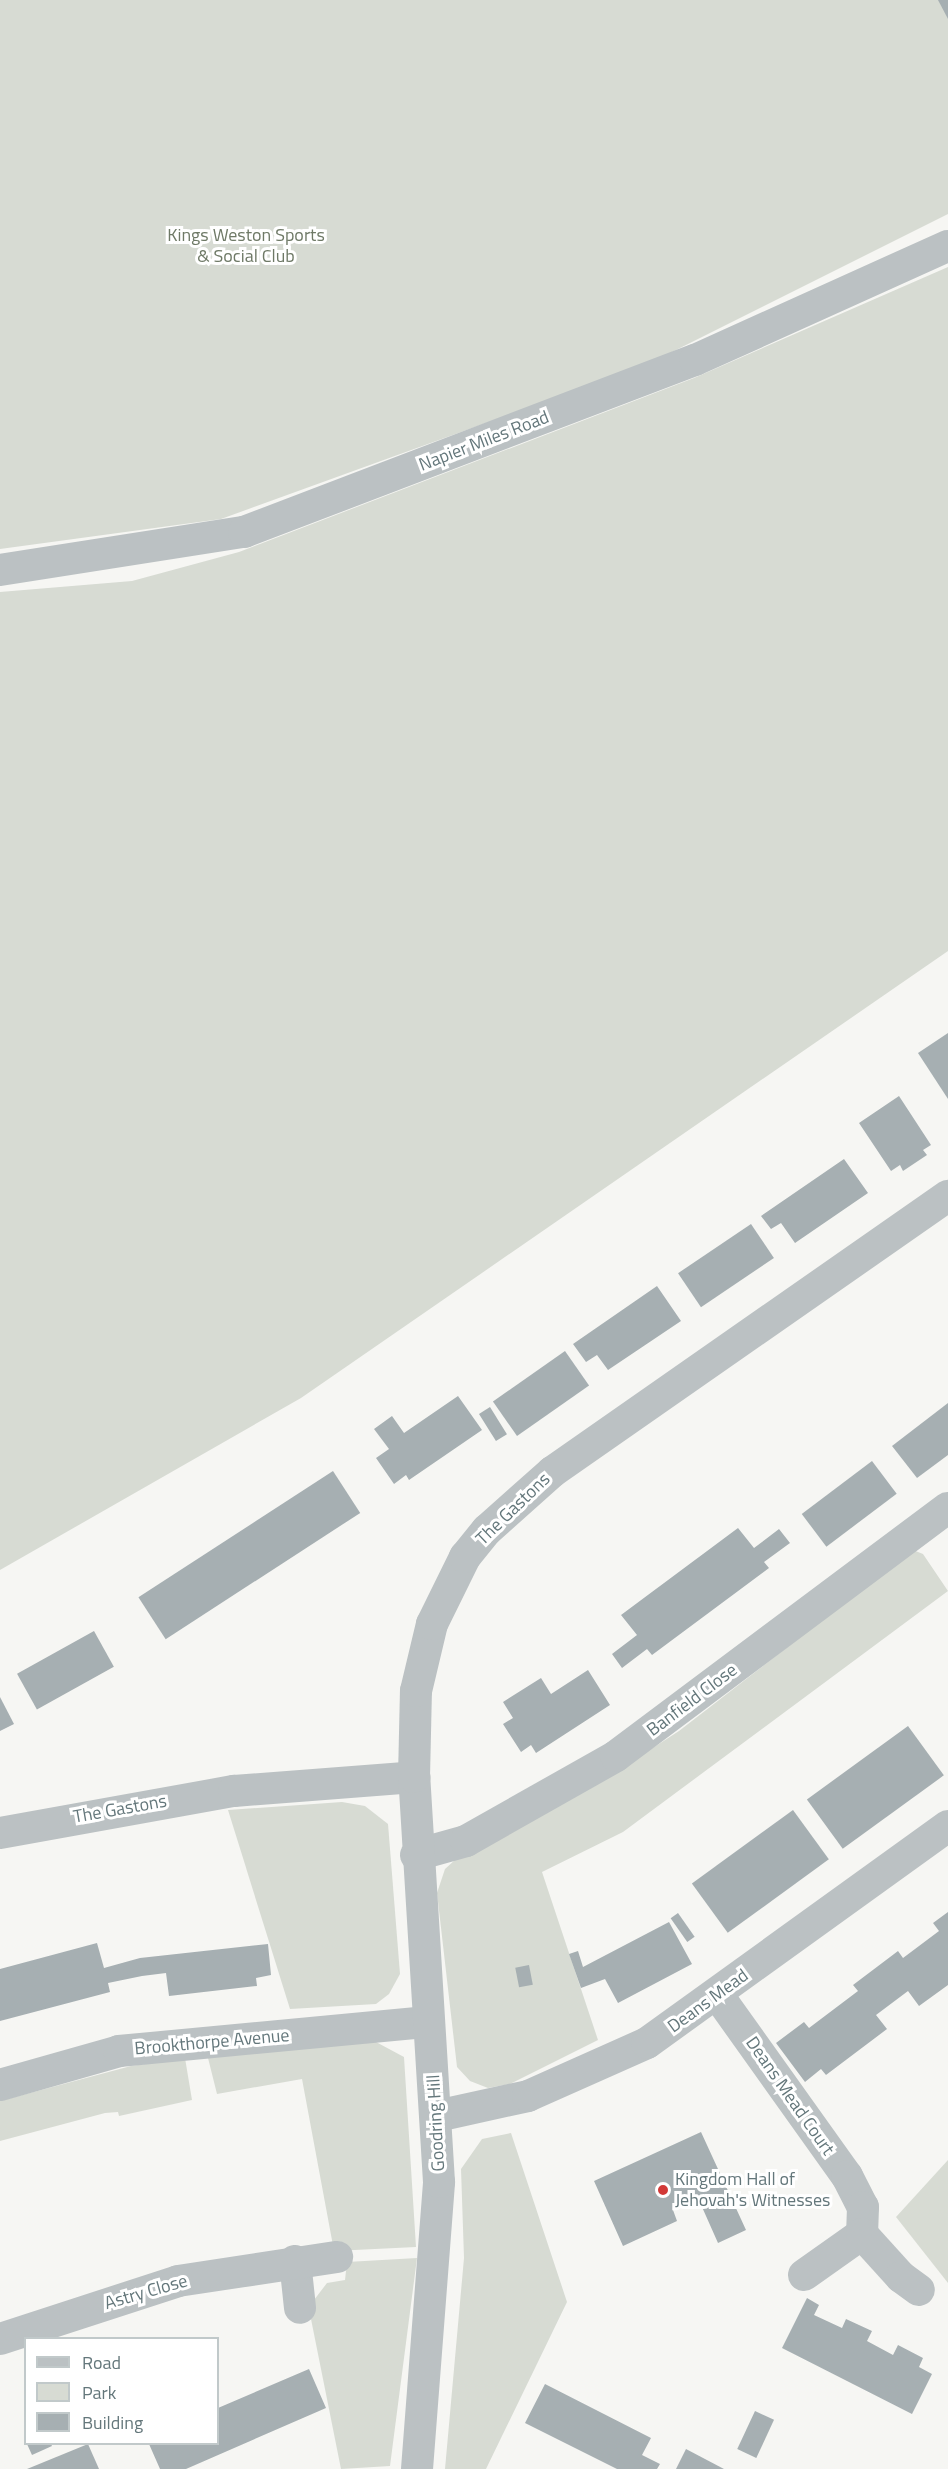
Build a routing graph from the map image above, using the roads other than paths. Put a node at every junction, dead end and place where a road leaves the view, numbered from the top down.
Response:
1 (948, 246) edge
2 (0, 570) edge
3 (948, 1196) edge
4 (948, 1508) edge
5 (414, 1777) junction
6 (948, 1826) edge
7 (0, 1833) edge
8 (416, 1855) junction
9 (717, 1994) junction
10 (428, 2022) junction
11 (0, 2085) edge
12 (437, 2116) junction
13 (861, 2234) junction
14 (337, 2257) dead end
15 (295, 2261) junction
16 (804, 2274) dead end
17 (919, 2290) dead end
18 (300, 2308) dead end
19 (0, 2339) edge
20 (417, 2469) edge

1 - 2 street, Napier Miles Road
3 - 5 street, The Gastons
4 - 8 street, Banfield Close
5 - 7 street, The Gastons
5 - 8 street, Goodring Hill
6 - 9 street, Deans Mead
8 - 10 street, Goodring Hill
9 - 12 street, Deans Mead
9 - 13 street, Deans Mead Court
10 - 11 street, Brookthorpe Avenue
10 - 12 street, Goodring Hill
12 - 20 street, Goodring Hill
13 - 16 street
13 - 17 street
14 - 15 street, Astry Close
15 - 18 street
15 - 19 street, Astry Close

